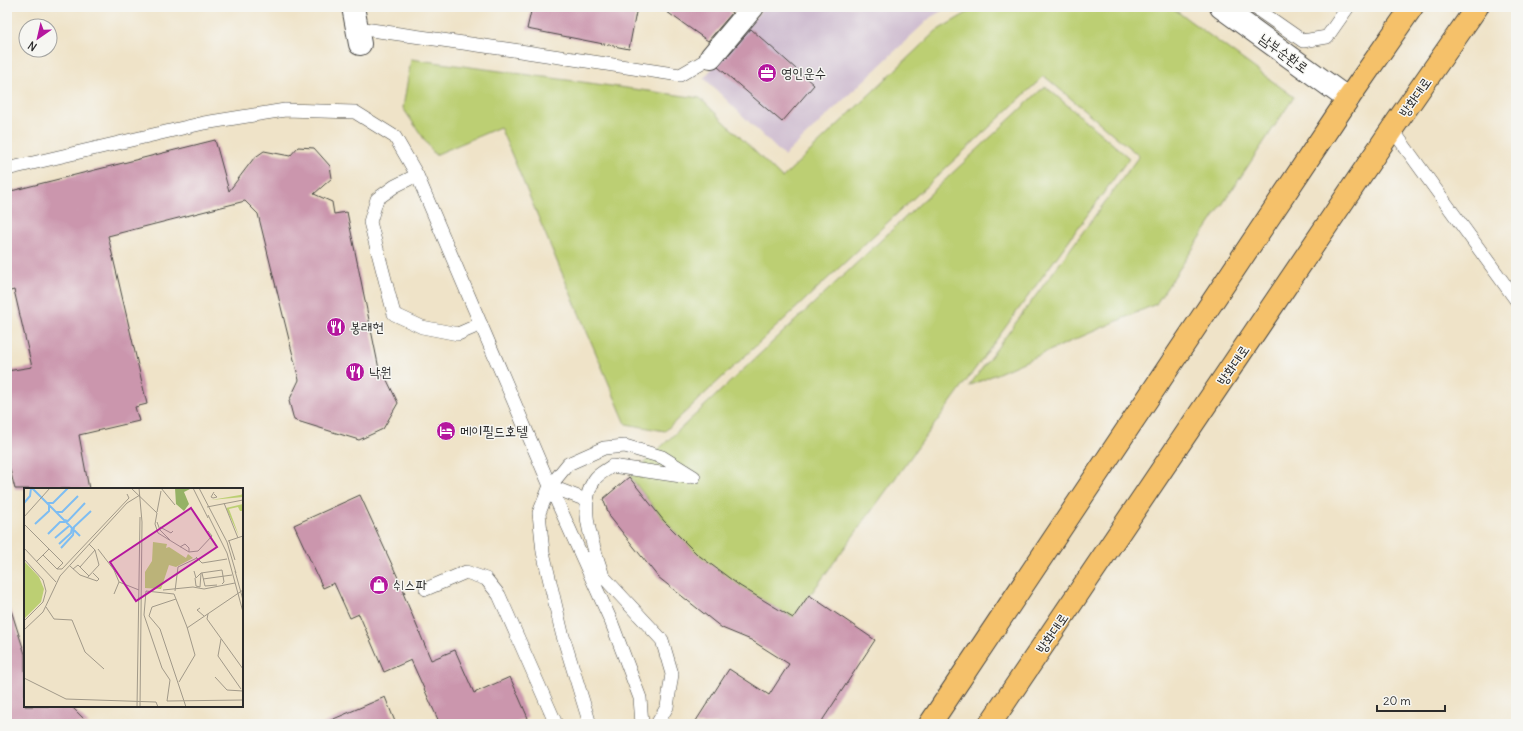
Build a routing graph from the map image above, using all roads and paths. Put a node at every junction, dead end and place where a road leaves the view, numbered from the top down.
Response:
1 (353, 7) edge
2 (753, 7) edge
3 (1221, 7) edge
4 (1254, 7) edge
5 (1348, 7) edge
6 (1412, 7) edge
7 (1477, 7) edge
8 (359, 36) joint
9 (712, 56) joint
10 (1348, 99) junction
11 (1392, 129) junction
12 (7, 169) edge
13 (417, 175) junction
14 (1516, 300) edge
15 (481, 324) junction
16 (550, 486) junction
17 (586, 500) junction
18 (579, 551) junction
19 (604, 577) junction
20 (426, 589) dead end
21 (556, 724) edge
22 (589, 724) edge
23 (642, 724) edge
24 (657, 724) edge
25 (930, 724) edge
26 (990, 724) edge

1 - 8 street
2 - 9 street
3 - 10 street, 남부순환로
4 - 5 lane
6 - 10 main road
7 - 11 main road, 방화대로
8 - 9 lane
10 - 25 main road
11 - 14 lane
11 - 26 main road, 방화대로
12 - 13 lane
13 - 15 lane
13 - 15 lane
15 - 16 lane
16 - 17 lane
16 - 17 lane
16 - 18 lane
16 - 22 lane
17 - 19 lane
18 - 19 lane
18 - 23 lane
19 - 24 lane
20 - 21 lane

